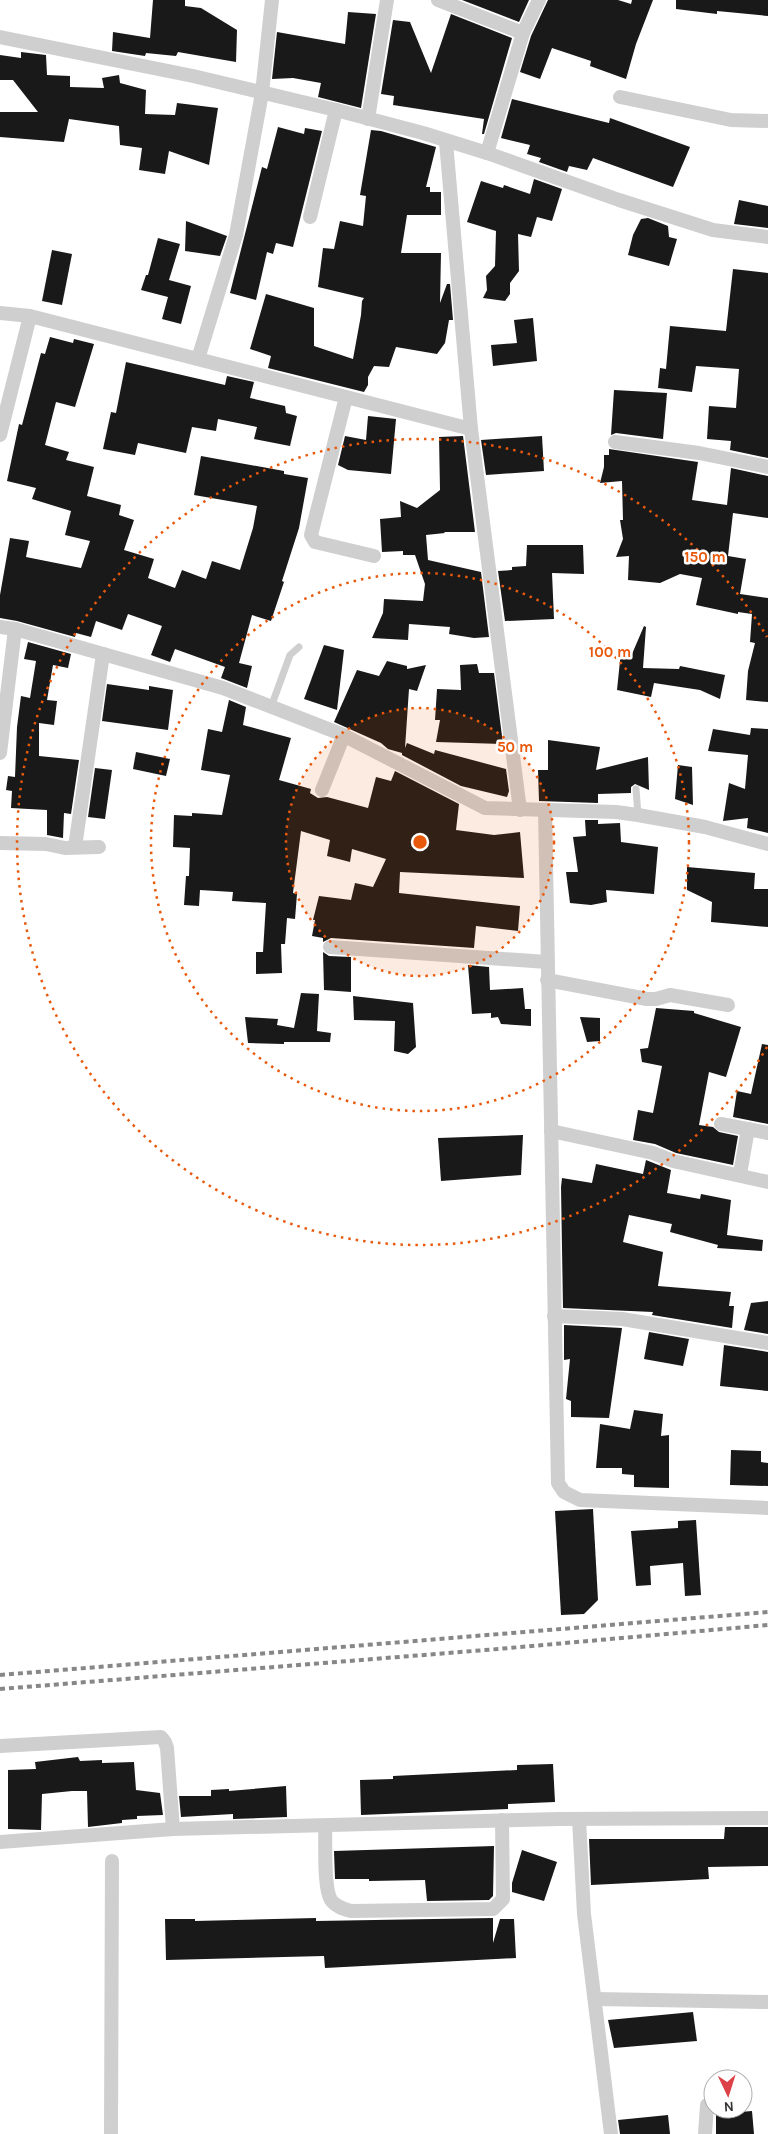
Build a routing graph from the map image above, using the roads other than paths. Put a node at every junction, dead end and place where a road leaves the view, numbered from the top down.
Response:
1 (272, 0) edge
2 (387, 0) edge
3 (438, 0) edge
4 (539, 0) edge
5 (523, 33) junction
6 (0, 37) edge
7 (262, 93) junction
8 (620, 97) dead end
9 (336, 110) junction
10 (368, 119) junction
11 (768, 121) edge
12 (446, 142) junction
13 (487, 153) junction
14 (310, 217) dead end
15 (768, 238) edge
16 (0, 313) edge
17 (30, 316) junction
18 (198, 359) junction
19 (346, 397) junction
20 (472, 429) junction
21 (0, 435) edge
22 (616, 442) dead end
23 (768, 467) edge
24 (374, 556) dead end
25 (0, 627) edge
26 (15, 630) junction
27 (299, 648) dead end
28 (103, 654) junction
29 (271, 707) junction
30 (344, 735) junction
31 (0, 753) edge
32 (636, 789) dead end
33 (322, 790) dead end
34 (520, 810) junction
35 (545, 811) junction
36 (638, 814) junction
37 (0, 842) edge
38 (768, 844) edge
39 (75, 846) junction
40 (99, 847) dead end
41 (330, 947) dead end
42 (547, 962) junction
43 (548, 980) junction
44 (728, 1005) dead end
45 (722, 1124) dead end
46 (748, 1129) junction
47 (551, 1131) junction
48 (768, 1133) edge
49 (740, 1174) junction
50 (768, 1182) edge
51 (554, 1316) junction
52 (768, 1342) edge
53 (768, 1508) edge
54 (0, 1746) edge
55 (768, 1818) edge
56 (570, 1819) junction
57 (502, 1820) junction
58 (325, 1826) junction
59 (173, 1828) junction
60 (0, 1842) edge
61 (112, 1860) dead end
62 (596, 1999) junction
63 (768, 2002) edge
64 (706, 2119) edge
65 (111, 2134) edge
66 (611, 2134) edge
67 (705, 2134) edge

1 - 7 street
2 - 10 street
3 - 5 street
4 - 5 street
5 - 13 street
6 - 7 street
7 - 9 street
7 - 18 street
8 - 11 street
9 - 10 street
9 - 14 street
10 - 12 street
12 - 13 street
12 - 20 street
13 - 15 street
16 - 17 street
17 - 18 street
17 - 21 street
18 - 19 street
19 - 20 street
19 - 24 street
20 - 34 street
22 - 23 street
25 - 26 street
26 - 28 street
26 - 31 street
27 - 29 lane
28 - 29 street
28 - 39 street
29 - 30 street
30 - 33 street
30 - 34 street
32 - 36 lane
34 - 35 street
35 - 36 street
35 - 42 street
36 - 38 street
37 - 39 street
39 - 40 street
41 - 42 street
42 - 43 street
43 - 44 street
43 - 47 street
45 - 46 street
46 - 48 street
46 - 49 street
47 - 49 street
47 - 51 street
49 - 50 street
51 - 52 street
51 - 53 street
54 - 59 street
55 - 56 street
56 - 57 street
56 - 62 street
57 - 58 street
57 - 58 street
58 - 59 street
59 - 60 street
61 - 65 street
62 - 63 street
62 - 66 street
64 - 67 street

